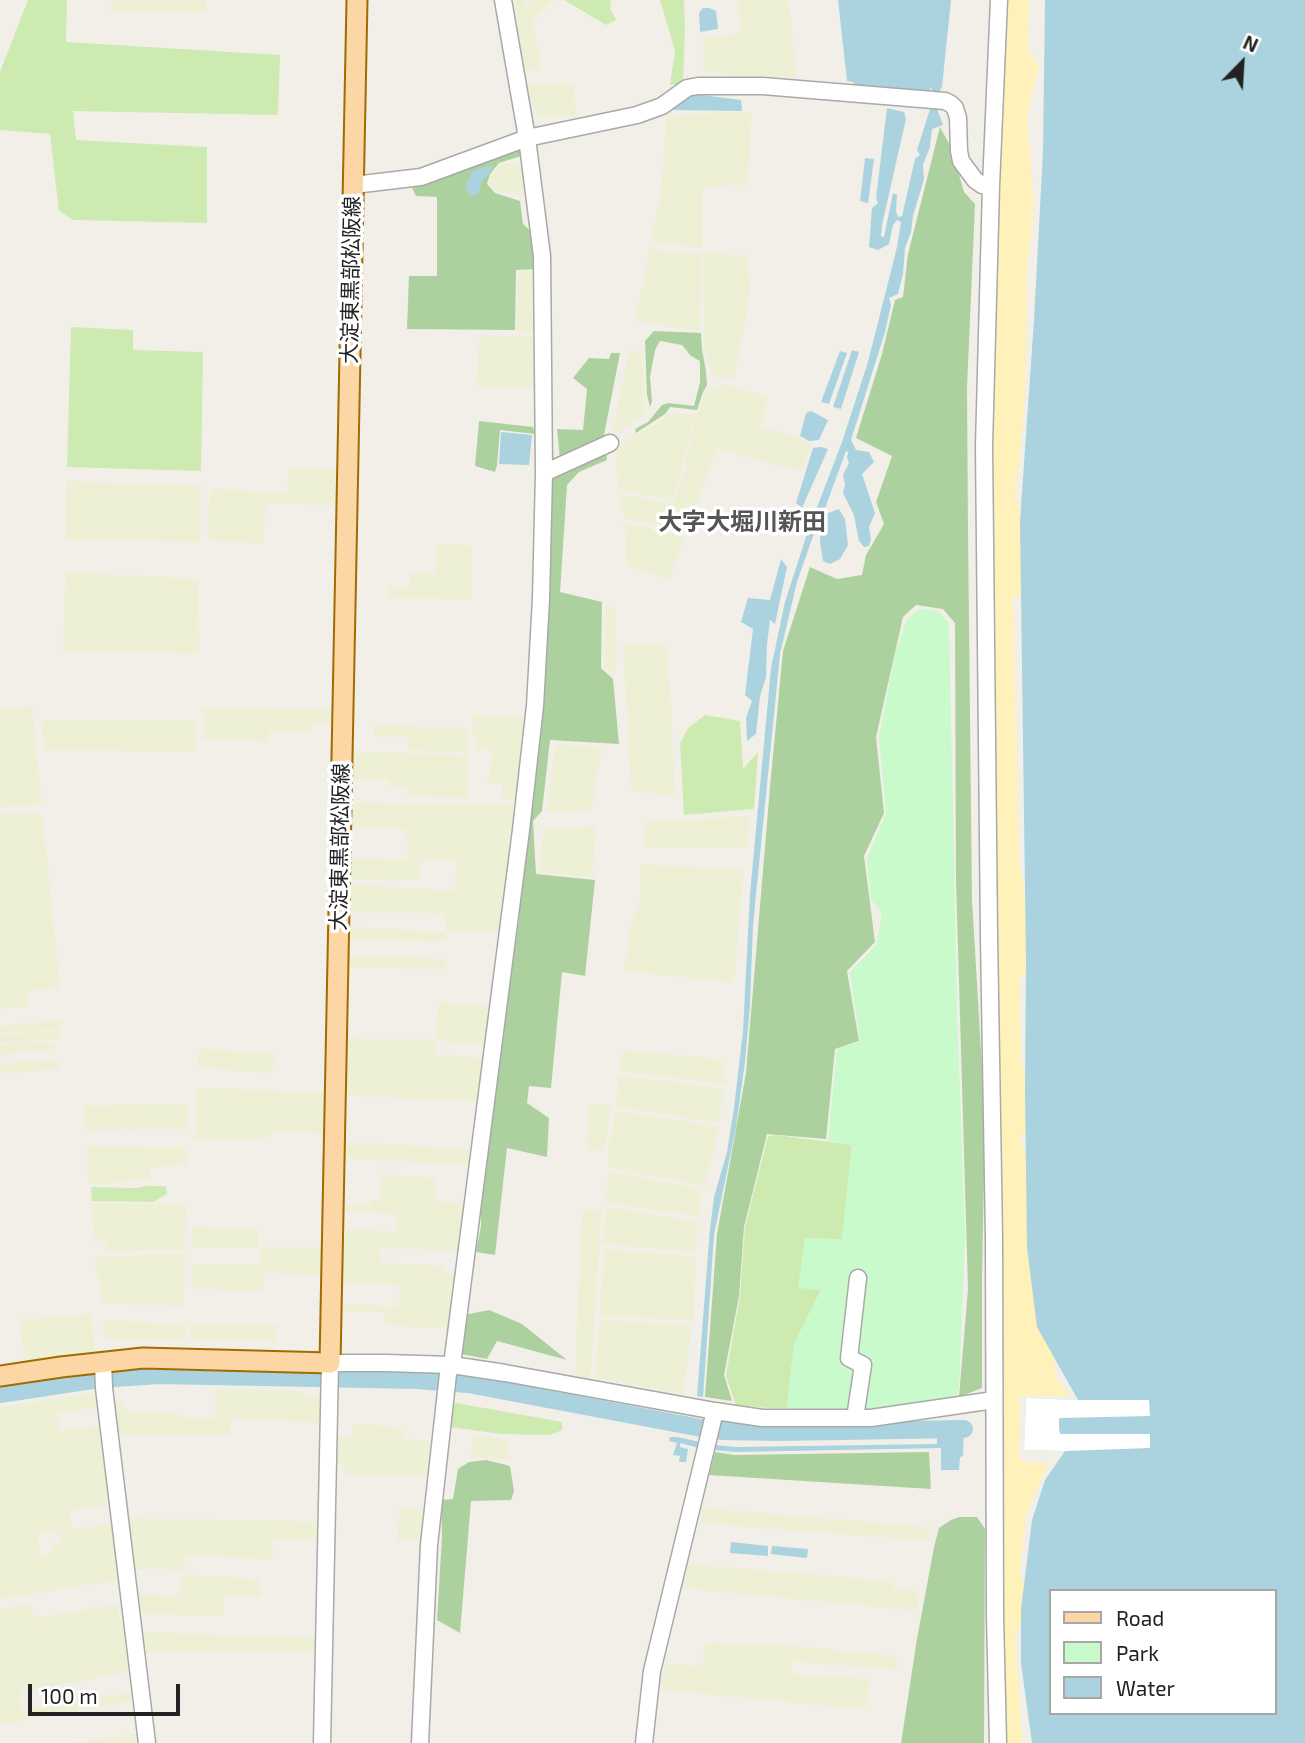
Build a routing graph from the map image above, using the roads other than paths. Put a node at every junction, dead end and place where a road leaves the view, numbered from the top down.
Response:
1 (357, 0) edge
2 (503, 0) edge
3 (999, 0) edge
4 (527, 138) junction
5 (354, 185) junction
6 (991, 186) junction
7 (610, 443) dead end
8 (544, 473) junction
9 (858, 1278) dead end
10 (103, 1371) junction
11 (329, 1373) junction
12 (0, 1376) edge
13 (449, 1376) junction
14 (994, 1401) junction
15 (714, 1414) junction
16 (855, 1418) junction
17 (147, 1743) edge
18 (322, 1743) edge
19 (420, 1743) edge
20 (644, 1743) edge
21 (998, 1743) edge

1 - 5 main road, 大淀東黒部松阪線
2 - 4 street
3 - 6 street
4 - 5 street
4 - 6 street
4 - 8 street
5 - 11 main road, 大淀東黒部松阪線
6 - 14 street
7 - 8 street
8 - 13 street
9 - 16 street
10 - 11 main road
10 - 12 main road
10 - 17 street
11 - 13 street
11 - 18 street
13 - 15 street
13 - 19 street
14 - 16 street
14 - 21 street
15 - 16 street
15 - 20 street

